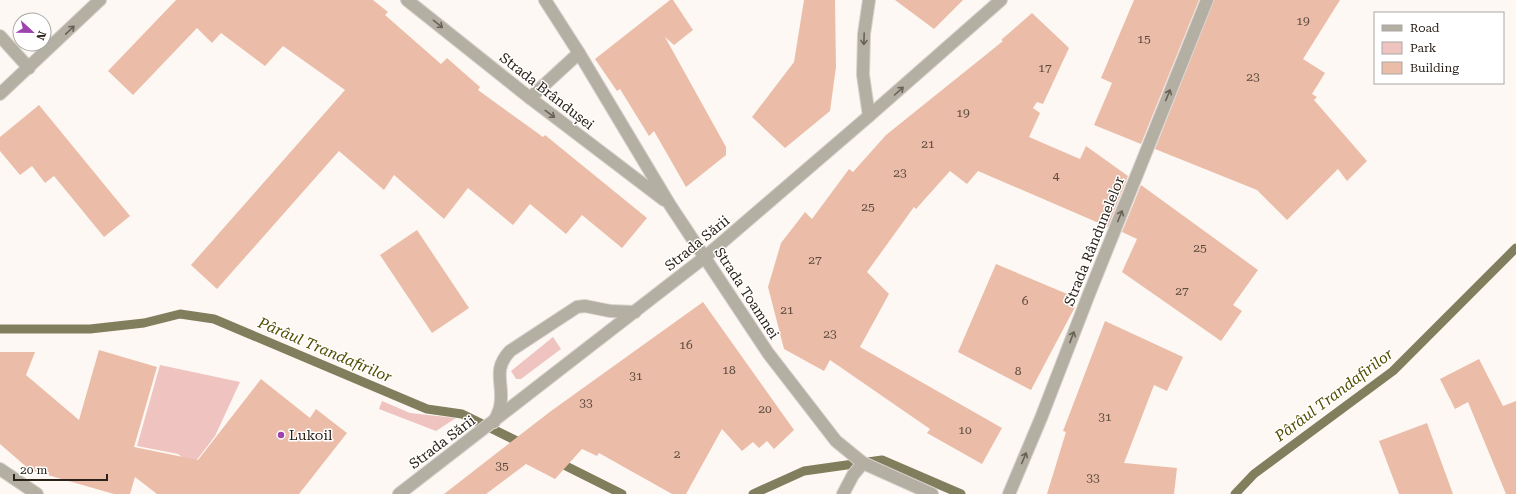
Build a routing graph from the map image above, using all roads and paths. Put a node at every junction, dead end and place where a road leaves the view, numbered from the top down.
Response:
1 (100, 0) edge
2 (407, 0) edge
3 (546, 0) edge
4 (869, 0) edge
5 (1001, 0) edge
6 (1207, 0) edge
7 (0, 36) edge
8 (579, 53) junction
9 (29, 68) junction
10 (0, 94) edge
11 (530, 98) junction
12 (869, 116) junction
13 (670, 205) junction
14 (705, 257) junction
15 (635, 312) junction
16 (494, 422) junction
17 (863, 463) junction
18 (0, 469) edge
19 (37, 494) edge
20 (399, 494) edge
21 (843, 494) edge
22 (932, 494) edge
23 (1009, 494) edge

9 -> 1 street
2 -> 11 street, Strada Brândușei
3 - 8 street, Strada Toamnei
4 -> 12 street
12 -> 5 street, Strada Sării
23 -> 6 street, Strada Rândunelelor
7 - 9 street
8 - 11 street
8 - 13 street, Strada Toamnei
9 - 10 street
11 -> 13 street, Strada Brândușei
12 - 14 street, Strada Sării
13 - 14 street, Strada Toamnei
14 - 15 street, Strada Sării
14 - 17 street, Strada Toamnei
15 - 16 street, Strada Sării
15 - 16 street
16 - 20 street, Strada Sării
17 - 21 street
17 - 22 street, Strada Toamnei
18 - 19 street

